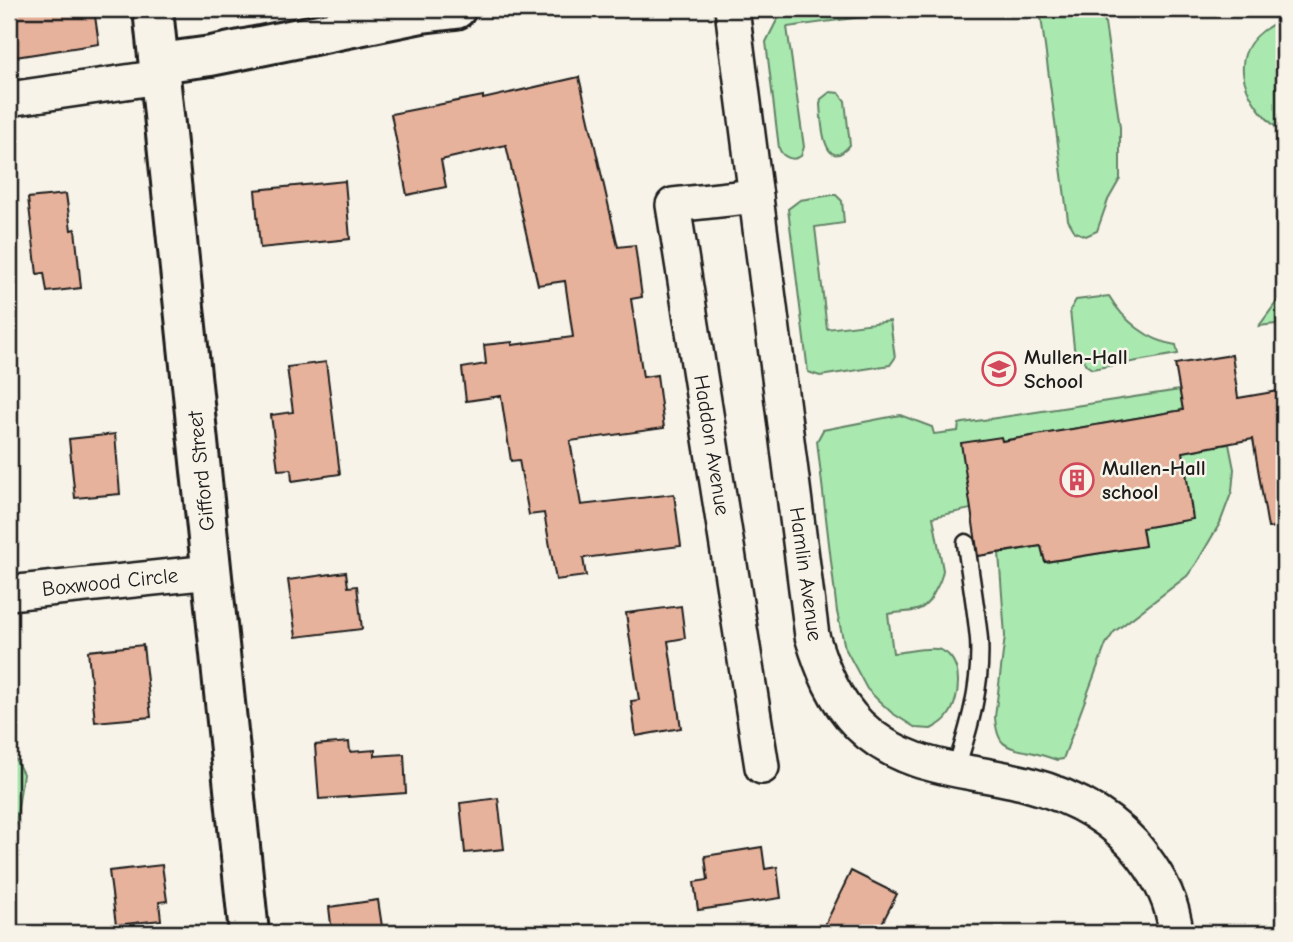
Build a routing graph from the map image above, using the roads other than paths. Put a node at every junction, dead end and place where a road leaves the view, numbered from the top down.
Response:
1 (153, 9) edge
2 (456, 9) edge
3 (732, 9) edge
4 (159, 70) junction
5 (9, 99) edge
6 (756, 195) junction
7 (966, 542) dead end
8 (211, 572) junction
9 (9, 593) edge
10 (762, 767) dead end
11 (955, 771) junction
12 (249, 933) edge
13 (1176, 933) edge

1 - 4 main road, Gifford Street
2 - 4 main road
3 - 6 street, Hamlin Avenue
4 - 5 street
4 - 8 main road, Gifford Street
6 - 10 street, Haddon Avenue
6 - 11 street, Hamlin Avenue
7 - 11 lane
8 - 9 street, Boxwood Circle
8 - 12 main road, Gifford Street
11 - 13 street, Hamlin Avenue

